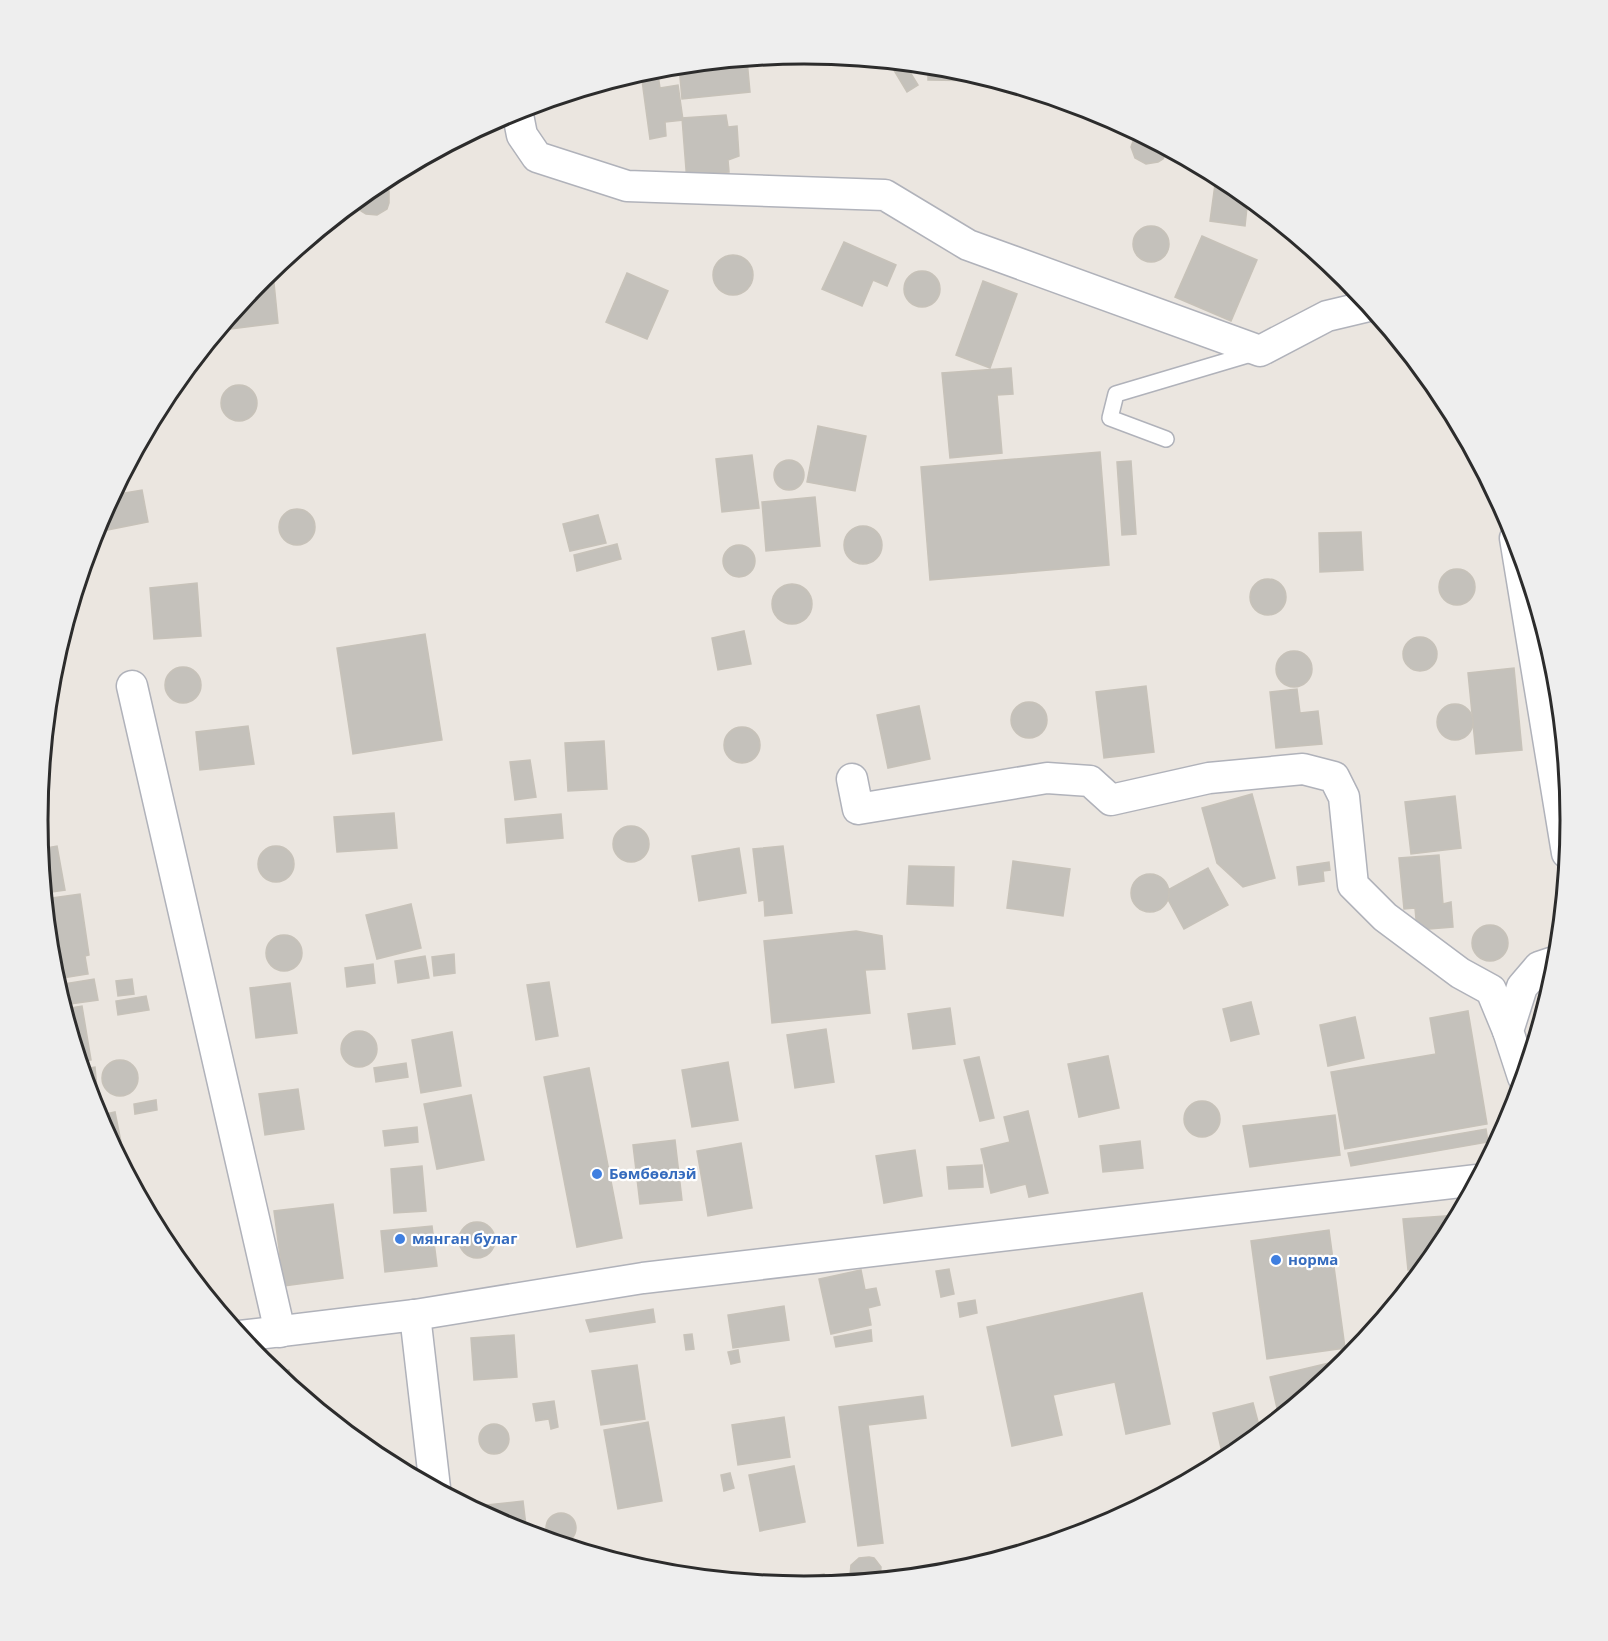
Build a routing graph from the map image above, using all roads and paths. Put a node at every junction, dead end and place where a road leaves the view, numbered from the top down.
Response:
1 (519, 120) edge
2 (1359, 308) edge
3 (1260, 351) junction
4 (1166, 439) dead end
5 (1523, 588) edge
6 (132, 686) dead end
7 (852, 779) dead end
8 (1559, 808) edge
9 (1546, 965) edge
10 (1508, 1031) junction
11 (1519, 1066) edge
12 (1468, 1181) edge
13 (415, 1315) junction
14 (280, 1332) junction
15 (251, 1335) edge
16 (434, 1479) edge

1 - 3 street
2 - 3 street
3 - 4 lane
5 - 8 street
6 - 14 street
7 - 10 street
9 - 10 street
10 - 11 street
12 - 13 street
13 - 14 street
13 - 16 street
14 - 15 street

